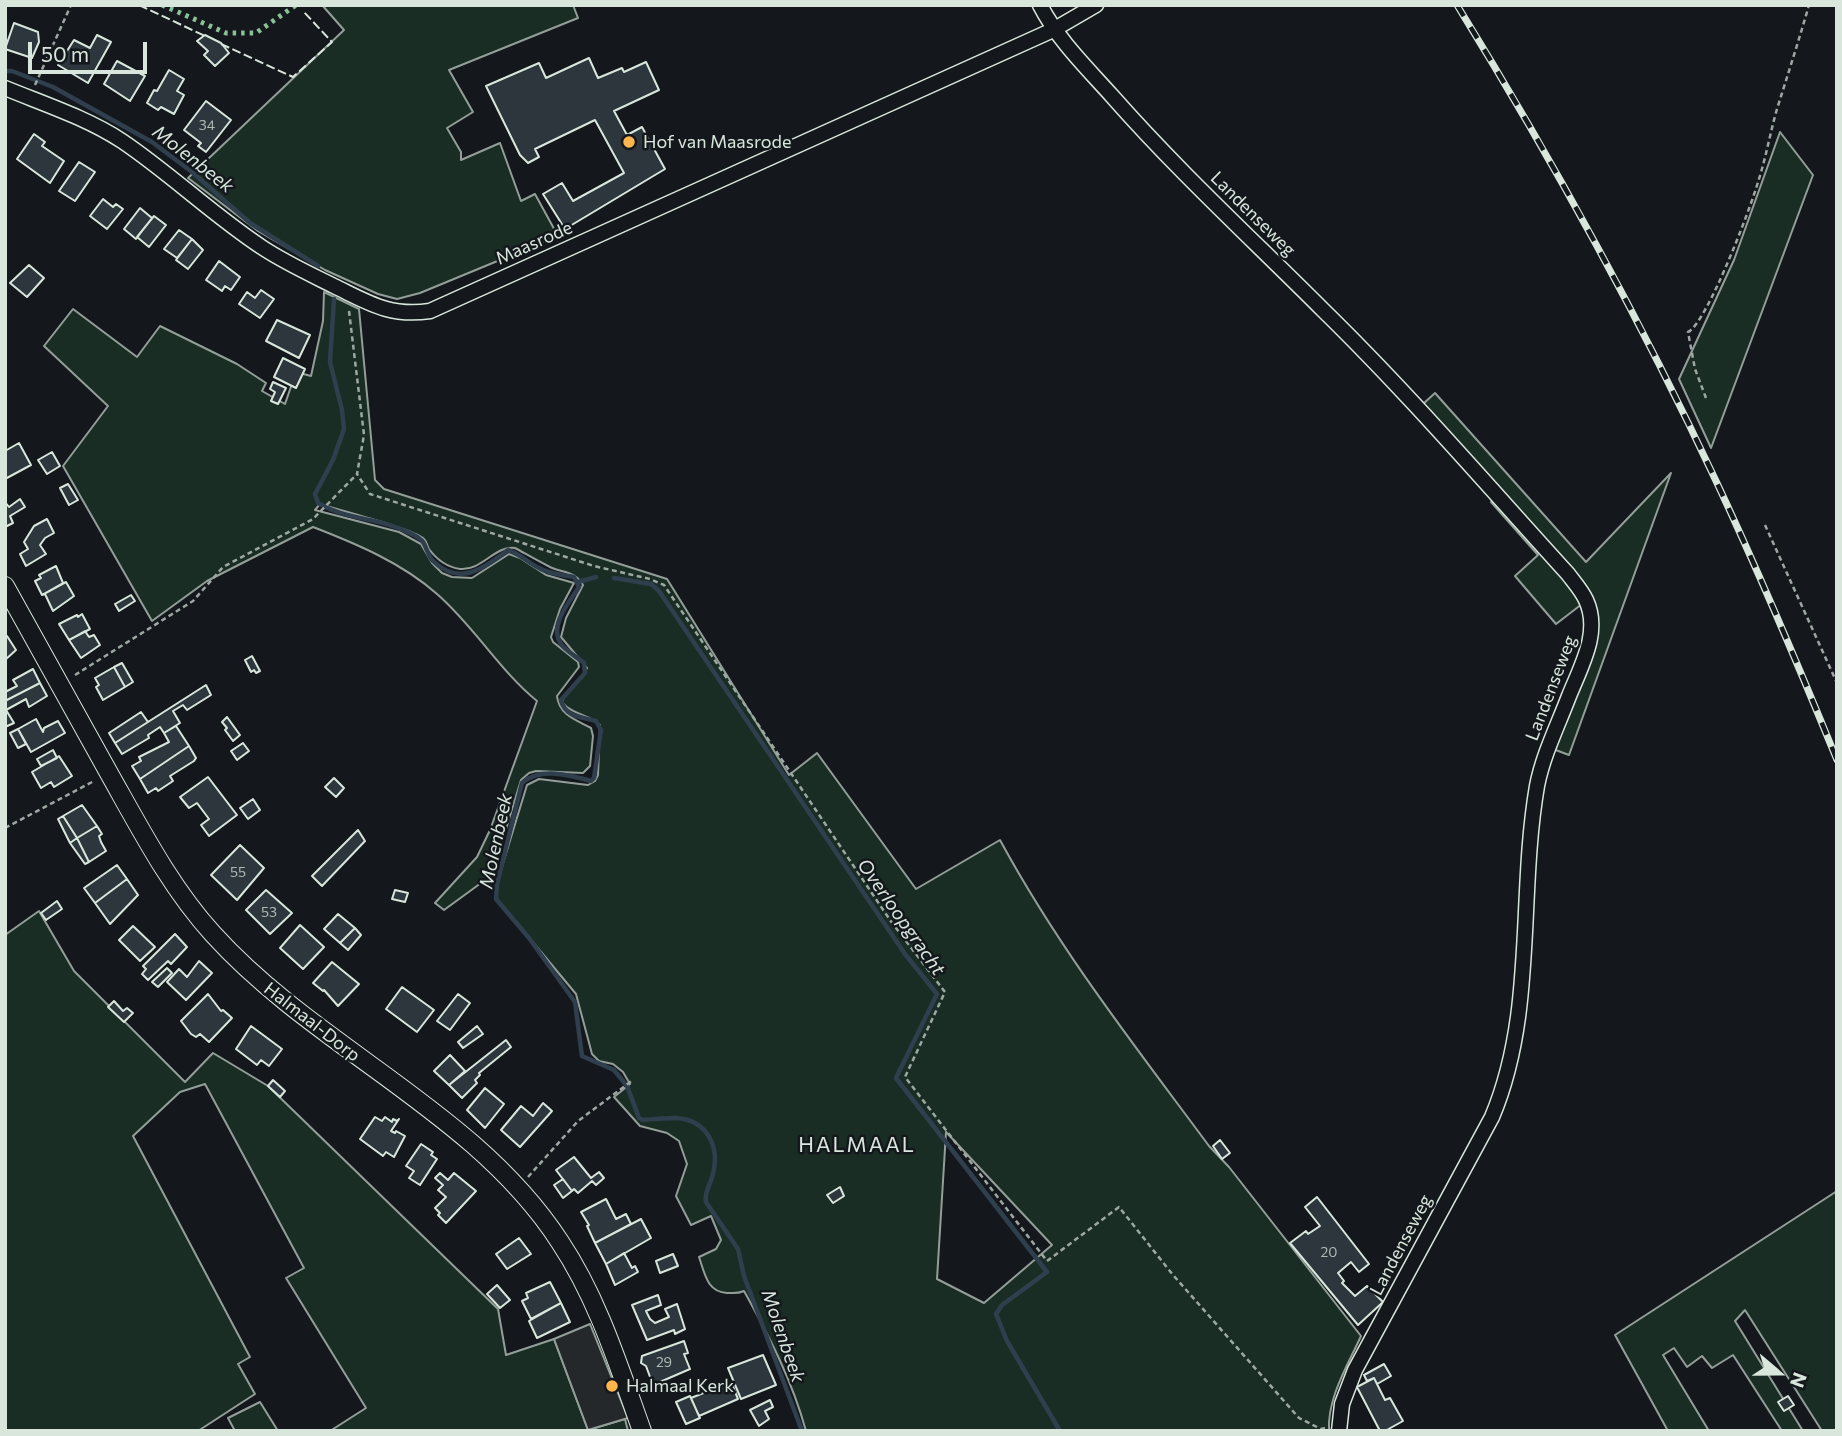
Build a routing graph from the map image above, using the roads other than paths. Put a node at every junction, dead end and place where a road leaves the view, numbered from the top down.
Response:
1 (1040, 5) edge
2 (1096, 5) edge
3 (1053, 30) junction
4 (5, 88) edge
5 (5, 586) edge
6 (642, 1431) edge
7 (1339, 1431) edge

1 - 3 street, Landenseweg
2 - 3 street, Maasrode
3 - 4 street, Maasrode
3 - 7 street, Landenseweg
5 - 6 street, Halmaal-Dorp

